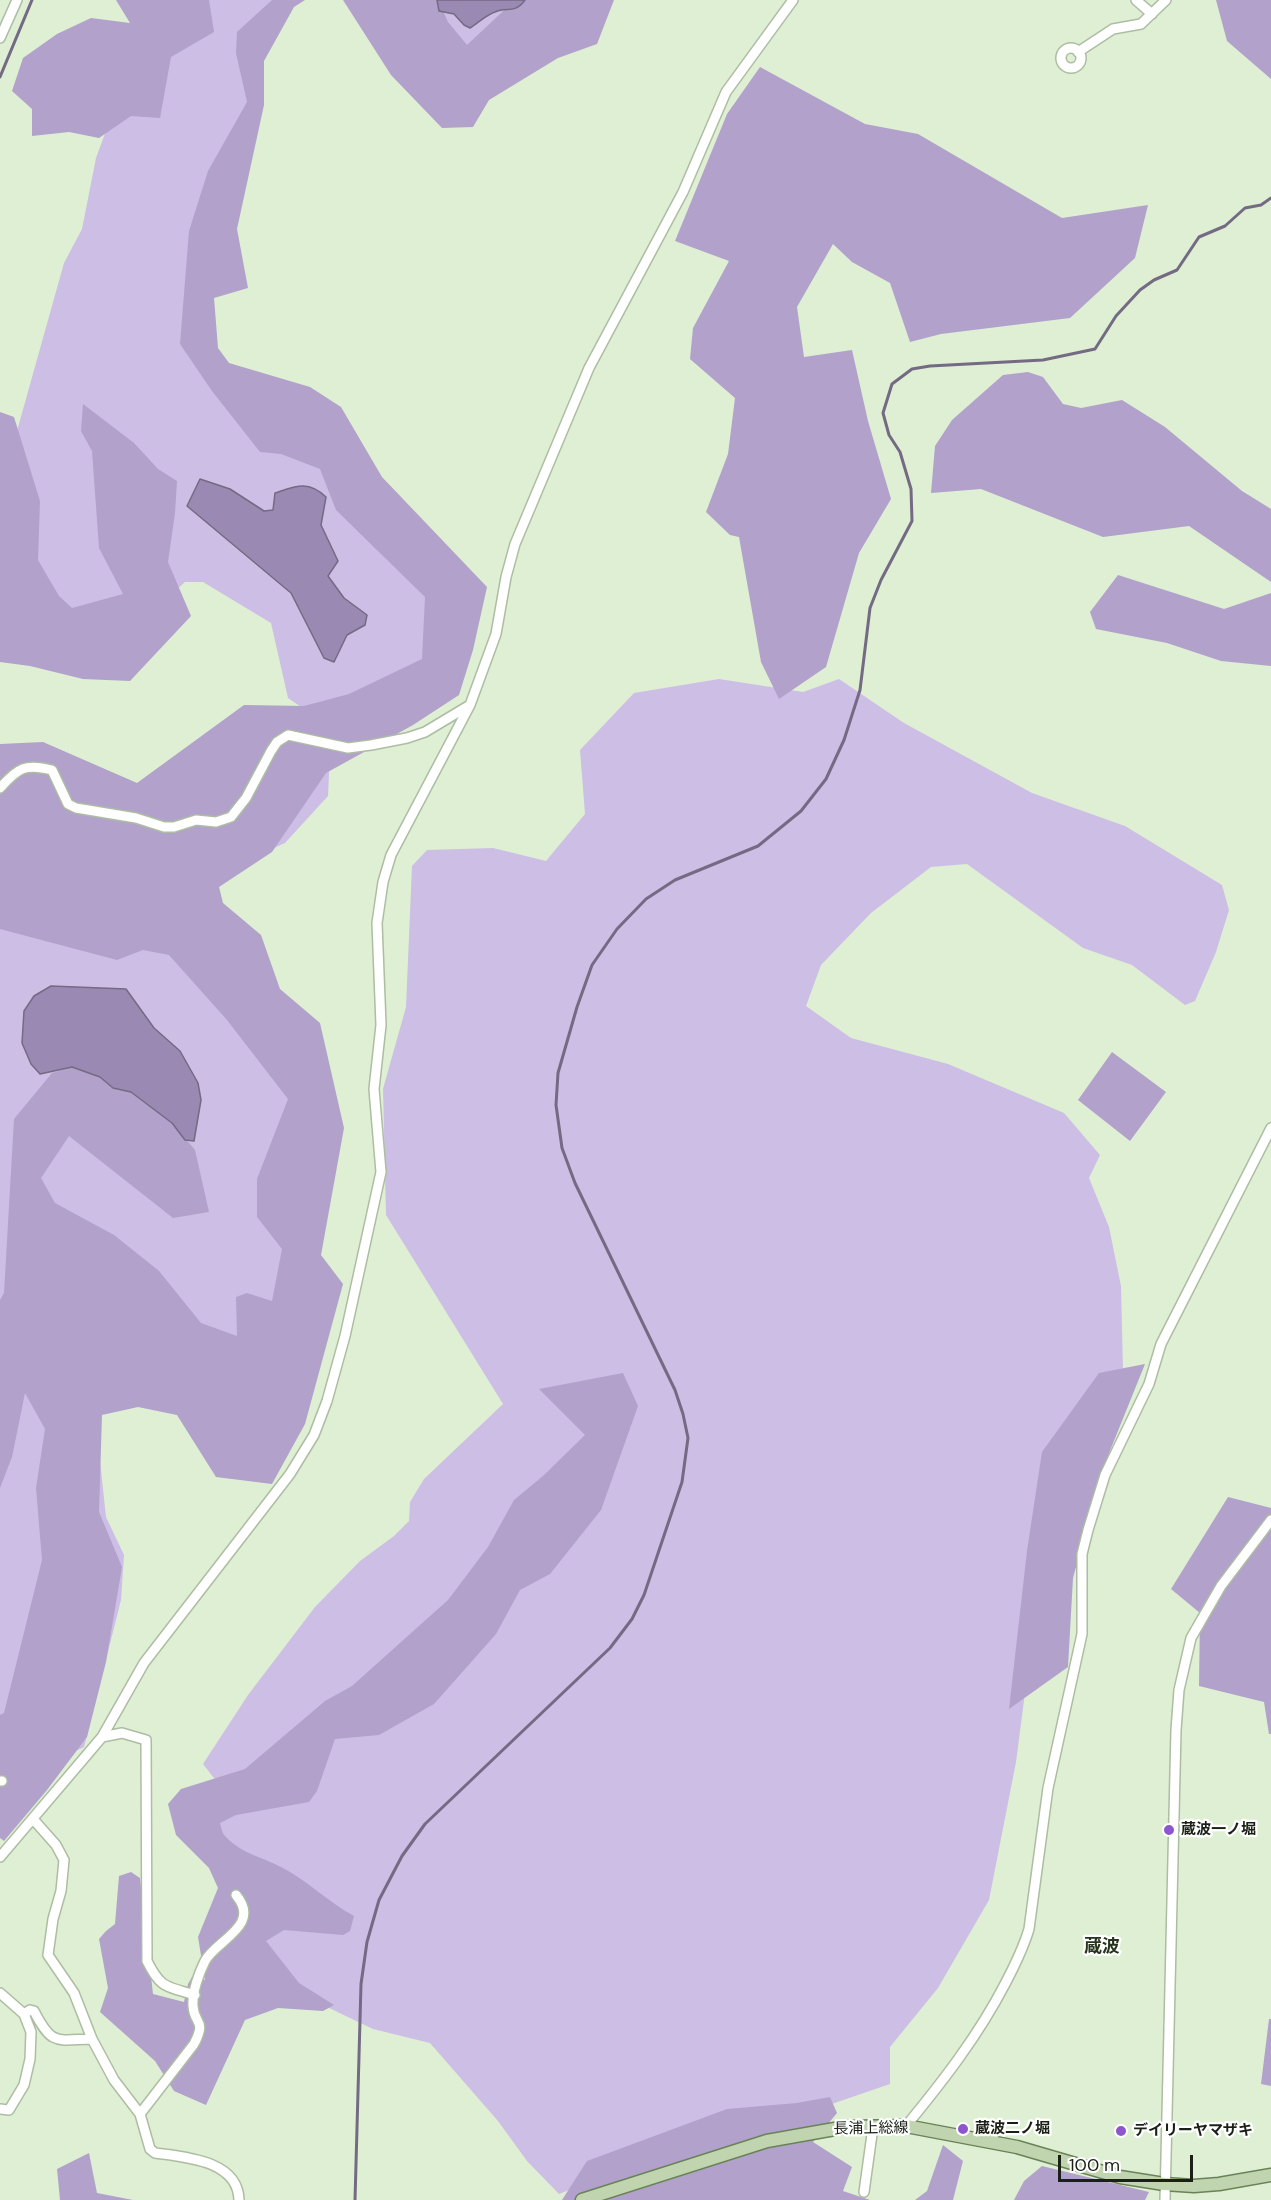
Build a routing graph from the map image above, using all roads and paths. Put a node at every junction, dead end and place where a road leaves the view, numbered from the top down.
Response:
1 (18, 0) edge
2 (793, 0) edge
3 (1136, 0) edge
4 (1166, 0) edge
5 (1152, 14) junction
6 (0, 38) edge
7 (1078, 52) dead end
8 (470, 705) junction
9 (0, 788) edge
10 (1271, 1128) edge
11 (1271, 1520) edge
12 (102, 1737) junction
13 (33, 1819) junction
14 (0, 1857) edge
15 (236, 1895) dead end
16 (0, 1993) edge
17 (195, 1995) junction
18 (24, 2014) junction
19 (92, 2039) junction
20 (0, 2109) edge
21 (140, 2114) junction
22 (906, 2126) junction
23 (873, 2127) junction
24 (1271, 2175) edge
25 (1164, 2184) junction
26 (864, 2192) dead end
27 (239, 2200) edge
28 (582, 2200) edge
29 (1165, 2200) edge

1 - 6 street
2 - 8 street
3 - 5 street
4 - 5 street
5 - 7 street
8 - 9 street
8 - 12 street
10 - 22 street
11 - 25 street
12 - 13 street
12 - 17 street
13 - 14 street
13 - 19 street
15 - 17 street
16 - 18 street
17 - 21 street
18 - 19 street
18 - 20 street
19 - 21 street
21 - 27 street
22 - 23 main road, 長浦上総線
22 - 25 main road, 長浦上総線
23 - 26 street
23 - 28 main road, 長浦上総線
24 - 25 main road, 長浦上総線
25 - 29 street

